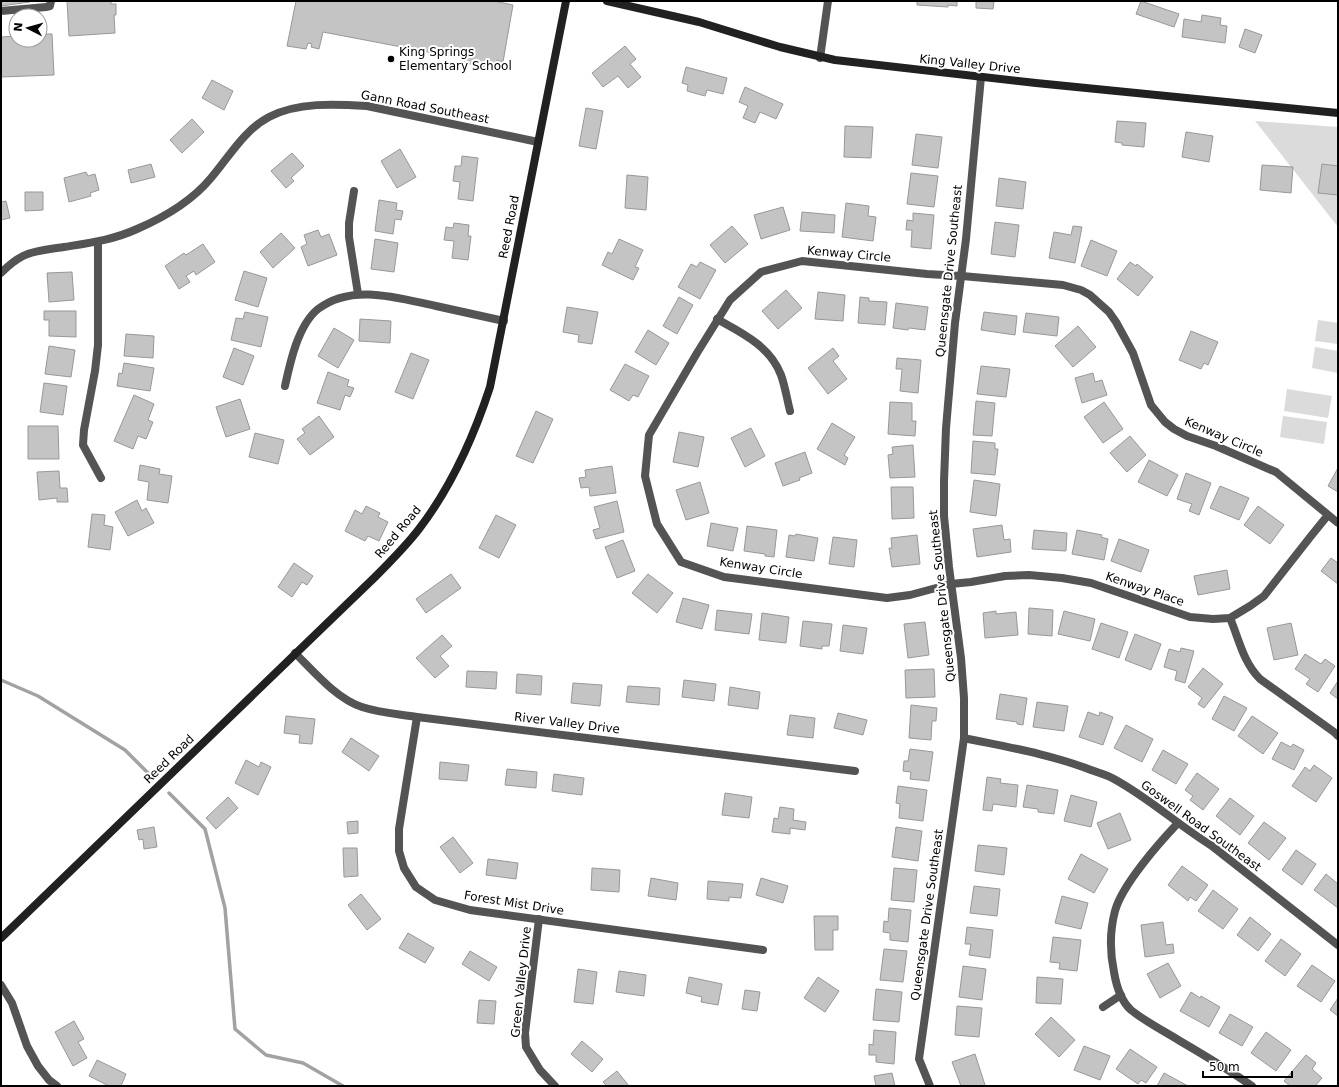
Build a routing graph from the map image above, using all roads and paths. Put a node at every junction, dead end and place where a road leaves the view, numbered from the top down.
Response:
1 (51, 1) edge
2 (566, 1) edge
3 (607, 1) edge
4 (828, 1) edge
5 (1, 11) edge
6 (820, 58) junction
7 (981, 77) junction
8 (1338, 113) edge
9 (538, 142) junction
10 (354, 191) dead end
11 (98, 242) junction
12 (1, 273) edge
13 (962, 276) junction
14 (358, 294) junction
15 (717, 319) junction
16 (504, 321) junction
17 (285, 386) dead end
18 (790, 411) dead end
19 (101, 478) dead end
20 (1328, 515) junction
21 (1338, 523) edge
22 (950, 584) junction
23 (910, 595) joint
24 (1230, 618) junction
25 (295, 654) junction
26 (417, 717) junction
27 (1338, 736) edge
28 (964, 738) junction
29 (855, 771) dead end
30 (1178, 823) junction
31 (539, 919) junction
32 (1, 938) edge
33 (1338, 946) edge
34 (763, 950) dead end
35 (1, 985) edge
36 (1121, 995) junction
37 (1103, 1007) dead end
38 (57, 1086) edge
39 (555, 1086) edge
40 (930, 1086) edge
41 (1252, 1086) edge

1 - 5 street
2 - 9 street, Reed Road
3 - 6 street, King Valley Drive
4 - 6 street
6 - 7 street, King Valley Drive
7 - 8 street, King Valley Drive
7 - 13 street, Queensgate Drive Southeast
9 - 11 street, Gann Road Southeast
9 - 16 street, Reed Road
10 - 14 street
11 - 12 street, Gann Road Southeast
11 - 19 street
13 - 15 street, Kenway Circle
13 - 20 street, Kenway Circle
13 - 22 street, Queensgate Drive Southeast
14 - 16 street
14 - 17 street
15 - 18 street
15 - 23 street, Kenway Circle
16 - 25 street, Reed Road
20 - 21 street
20 - 24 street, Kenway Place
22 - 23 street, Kenway Place
22 - 24 street, Kenway Place
22 - 28 street, Queensgate Drive Southeast
24 - 27 street
25 - 26 street, River Valley Drive
25 - 32 street, Reed Road
26 - 29 street, River Valley Drive
26 - 31 street, Forest Mist Drive
28 - 30 street, Goswell Road Southeast
28 - 40 street, Queensgate Drive Southeast
30 - 33 street, Goswell Road Southeast
30 - 36 street
31 - 34 street, Forest Mist Drive
31 - 39 street, Green Valley Drive
35 - 38 street
36 - 37 street
36 - 41 street

